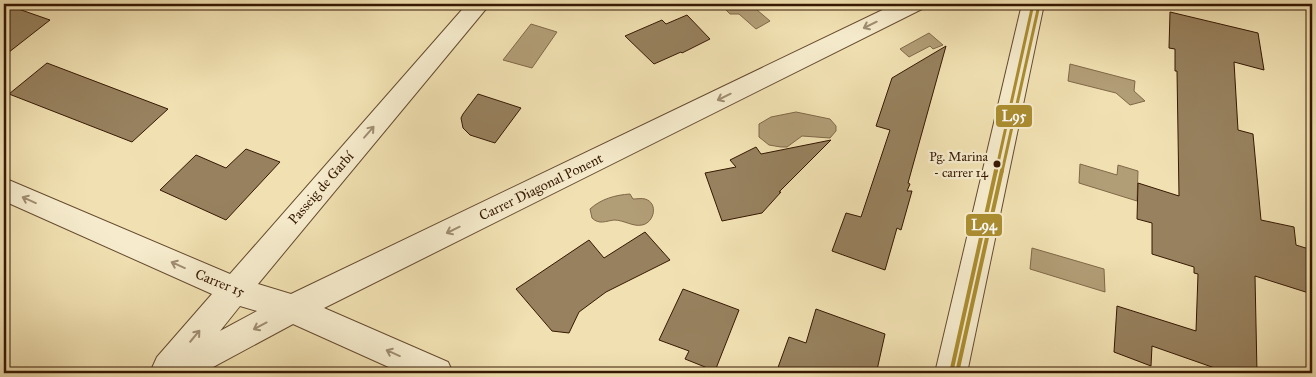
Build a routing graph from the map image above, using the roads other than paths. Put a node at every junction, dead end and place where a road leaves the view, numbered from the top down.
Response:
1 (476, 4) edge
2 (914, 4) edge
3 (1033, 4) edge
4 (4, 189) edge
5 (234, 290) junction
6 (292, 309) junction
7 (164, 373) edge
8 (170, 373) edge
9 (437, 373) edge
10 (951, 373) edge

5 -> 1 street, Passeig de Garbí
2 -> 6 street, Carrer Diagonal Ponent
3 - 10 street
5 -> 4 street, Carrer 15
5 - 6 street, Carrer 15
7 -> 5 street, Passeig de Garbí
6 -> 8 street, Carrer Diagonal Ponent
9 -> 6 street, Carrer 15

